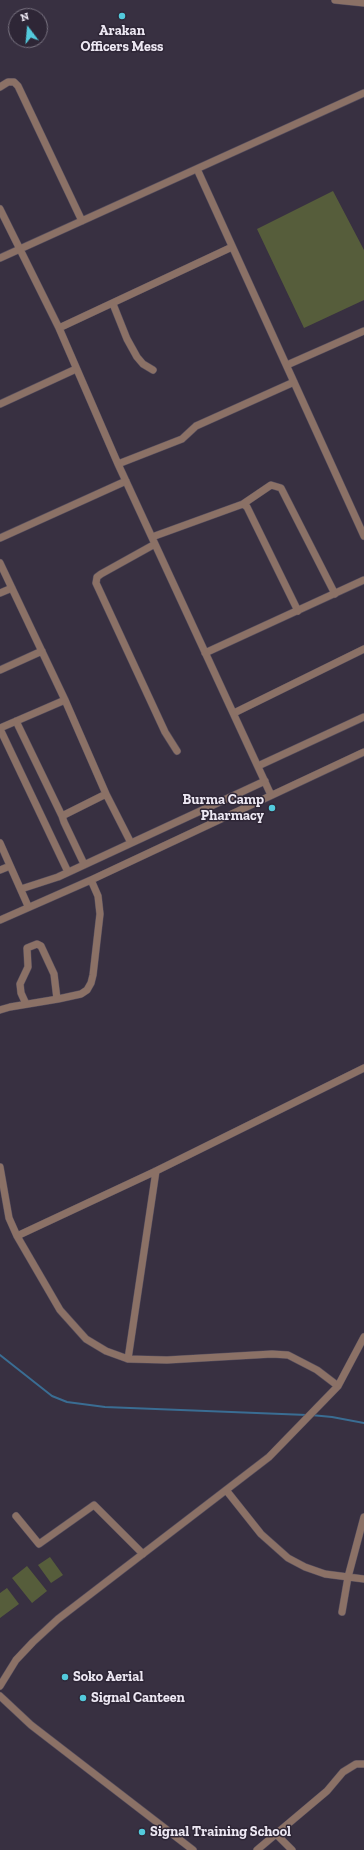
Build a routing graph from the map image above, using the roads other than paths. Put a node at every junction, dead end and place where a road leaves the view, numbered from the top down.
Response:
1 (335, 0) edge
2 (364, 3) edge
3 (0, 87) edge
4 (364, 93) edge
5 (197, 169) junction
6 (0, 209) edge
7 (82, 221) junction
8 (232, 247) junction
9 (19, 249) junction
10 (0, 258) edge
11 (113, 304) junction
12 (58, 328) junction
13 (364, 331) edge
14 (287, 366) junction
15 (76, 369) junction
16 (153, 370) dead end
17 (294, 382) junction
18 (0, 404) edge
19 (118, 464) junction
20 (126, 481) junction
21 (242, 504) junction
22 (364, 536) edge
23 (0, 538) edge
24 (153, 541) junction
25 (0, 563) edge
26 (364, 580) edge
27 (12, 588) junction
28 (0, 593) edge
29 (335, 594) junction
30 (298, 611) junction
31 (364, 649) edge
32 (42, 651) junction
33 (205, 653) junction
34 (0, 670) edge
35 (65, 700) junction
36 (234, 712) junction
37 (364, 717) edge
38 (16, 721) junction
39 (0, 729) edge
40 (177, 751) dead end
41 (364, 752) edge
42 (258, 766) junction
43 (265, 781) junction
44 (106, 794) junction
45 (272, 795) junction
46 (62, 816) junction
47 (0, 843) edge
48 (131, 843) junction
49 (84, 864) junction
50 (10, 866) junction
51 (0, 870) edge
52 (68, 872) junction
53 (91, 880) junction
54 (21, 890) junction
55 (28, 906) junction
56 (0, 920) edge
57 (57, 999) junction
58 (26, 1004) junction
59 (0, 1010) edge
60 (364, 1068) edge
61 (0, 1167) edge
62 (156, 1170) junction
63 (17, 1236) junction
64 (364, 1337) edge
65 (128, 1359) junction
66 (338, 1386) junction
67 (226, 1490) junction
68 (16, 1516) dead end
69 (364, 1517) edge
70 (143, 1554) junction
71 (348, 1576) junction
72 (364, 1579) edge
73 (342, 1612) dead end
74 (0, 1686) edge
75 (0, 1696) edge
76 (364, 1764) edge
77 (276, 1834) junction
78 (193, 1850) edge
79 (257, 1850) edge
80 (292, 1850) edge

1 - 2 street
3 - 7 street
4 - 5 street
5 - 7 street
5 - 8 street
6 - 9 street
7 - 9 street
8 - 11 street
8 - 14 street
9 - 10 street
9 - 12 street
11 - 12 street
11 - 16 street
12 - 15 street
13 - 14 street
14 - 17 street
15 - 18 street
15 - 19 street
17 - 19 street
17 - 22 street
19 - 20 street
20 - 23 street
20 - 24 street
21 - 24 street
21 - 29 street
21 - 30 street
24 - 33 street
24 - 40 street
25 - 27 street
26 - 29 street
27 - 28 street
27 - 32 street
29 - 30 street
30 - 33 street
31 - 36 street
32 - 34 street
32 - 35 street
33 - 36 street
35 - 38 street
35 - 44 street
36 - 42 street
37 - 42 street
38 - 39 street
38 - 46 street
39 - 52 street
41 - 45 street
42 - 43 street
43 - 45 street
43 - 48 street
44 - 46 street
44 - 48 street
45 - 53 street
46 - 49 street
47 - 50 street
48 - 49 street
49 - 52 street
50 - 51 street
50 - 54 street
52 - 54 street
53 - 55 street
53 - 57 street
54 - 55 street
55 - 56 street
57 - 58 street
57 - 58 street
58 - 59 street
60 - 62 street
61 - 63 street
62 - 63 street
62 - 65 street
63 - 65 street
64 - 66 street
65 - 66 street
66 - 67 street
67 - 70 street
67 - 71 street
68 - 70 street
69 - 71 street
70 - 74 street
71 - 72 street
71 - 73 street
75 - 78 street
76 - 77 street
77 - 79 street
77 - 80 street

